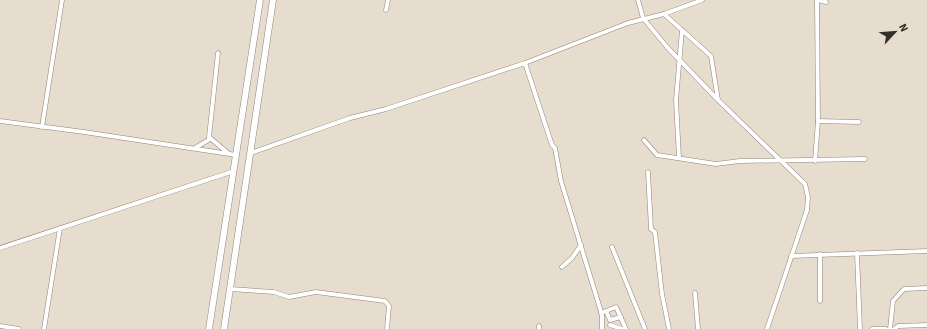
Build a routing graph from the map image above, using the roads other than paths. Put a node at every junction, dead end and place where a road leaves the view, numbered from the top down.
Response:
1 (62, 0) edge
2 (260, 0) edge
3 (274, 0) edge
4 (388, 0) edge
5 (638, 0) edge
6 (702, 0) edge
7 (818, 0) edge
8 (826, 2) dead end
9 (386, 10) dead end
10 (664, 14) junction
11 (643, 18) junction
12 (682, 30) junction
13 (218, 53) dead end
14 (680, 62) junction
15 (525, 63) junction
16 (718, 100) junction
17 (818, 121) junction
18 (0, 122) edge
19 (859, 122) dead end
20 (42, 127) junction
21 (210, 139) junction
22 (644, 140) dead end
23 (195, 148) junction
24 (228, 153) junction
25 (251, 153) junction
26 (236, 155) junction
27 (680, 158) junction
28 (865, 159) dead end
29 (814, 160) junction
30 (782, 161) junction
31 (234, 170) junction
32 (648, 172) dead end
33 (60, 228) junction
34 (581, 245) junction
35 (612, 247) dead end
36 (0, 248) edge
37 (927, 251) edge
38 (857, 253) junction
39 (820, 254) junction
40 (792, 256) junction
41 (562, 267) dead end
42 (927, 288) edge
43 (230, 289) junction
44 (695, 293) dead end
45 (820, 302) dead end
46 (606, 311) junction
47 (601, 313) junction
48 (621, 317) junction
49 (610, 324) edge
50 (927, 325) edge
51 (0, 326) edge
52 (19, 329) edge
53 (44, 329) edge
54 (209, 329) edge
55 (224, 329) edge
56 (386, 329) edge
57 (602, 329) edge
58 (622, 329) edge
59 (626, 329) edge
60 (645, 329) edge
61 (669, 329) edge
62 (698, 329) edge
63 (767, 329) edge
64 (860, 329) edge
65 (872, 329) edge
66 (886, 329) edge
67 (890, 329) edge
68 (894, 329) edge

1 - 20 street
2 - 26 highway
3 - 25 highway
4 - 9 street
5 - 11 street
6 - 10 street
7 - 8 street
7 - 17 street
10 - 11 street
10 - 12 street
11 - 14 street
11 - 15 street
12 - 14 street
12 - 16 street
13 - 21 street
14 - 16 street
14 - 27 street
15 - 25 street
15 - 34 street
16 - 30 street
17 - 19 street
17 - 29 street
18 - 20 street
20 - 23 street
21 - 23 street
21 - 24 street
22 - 27 street
23 - 24 street
24 - 26 street
25 - 43 highway
26 - 31 highway
27 - 30 street
28 - 29 street
29 - 30 street
30 - 40 street
31 - 33 street
31 - 54 highway
32 - 61 street
33 - 36 street
33 - 53 street
34 - 41 street
34 - 47 street
35 - 60 street
37 - 38 street
38 - 39 street
38 - 64 street
39 - 40 street
39 - 45 street
40 - 63 street
42 - 67 street
43 - 55 highway
43 - 56 street
44 - 62 street
46 - 47 street
46 - 48 street
46 - 49 street
47 - 57 street
48 - 49 street
48 - 59 street
49 - 58 street
50 - 68 street
51 - 52 street
65 - 66 street

